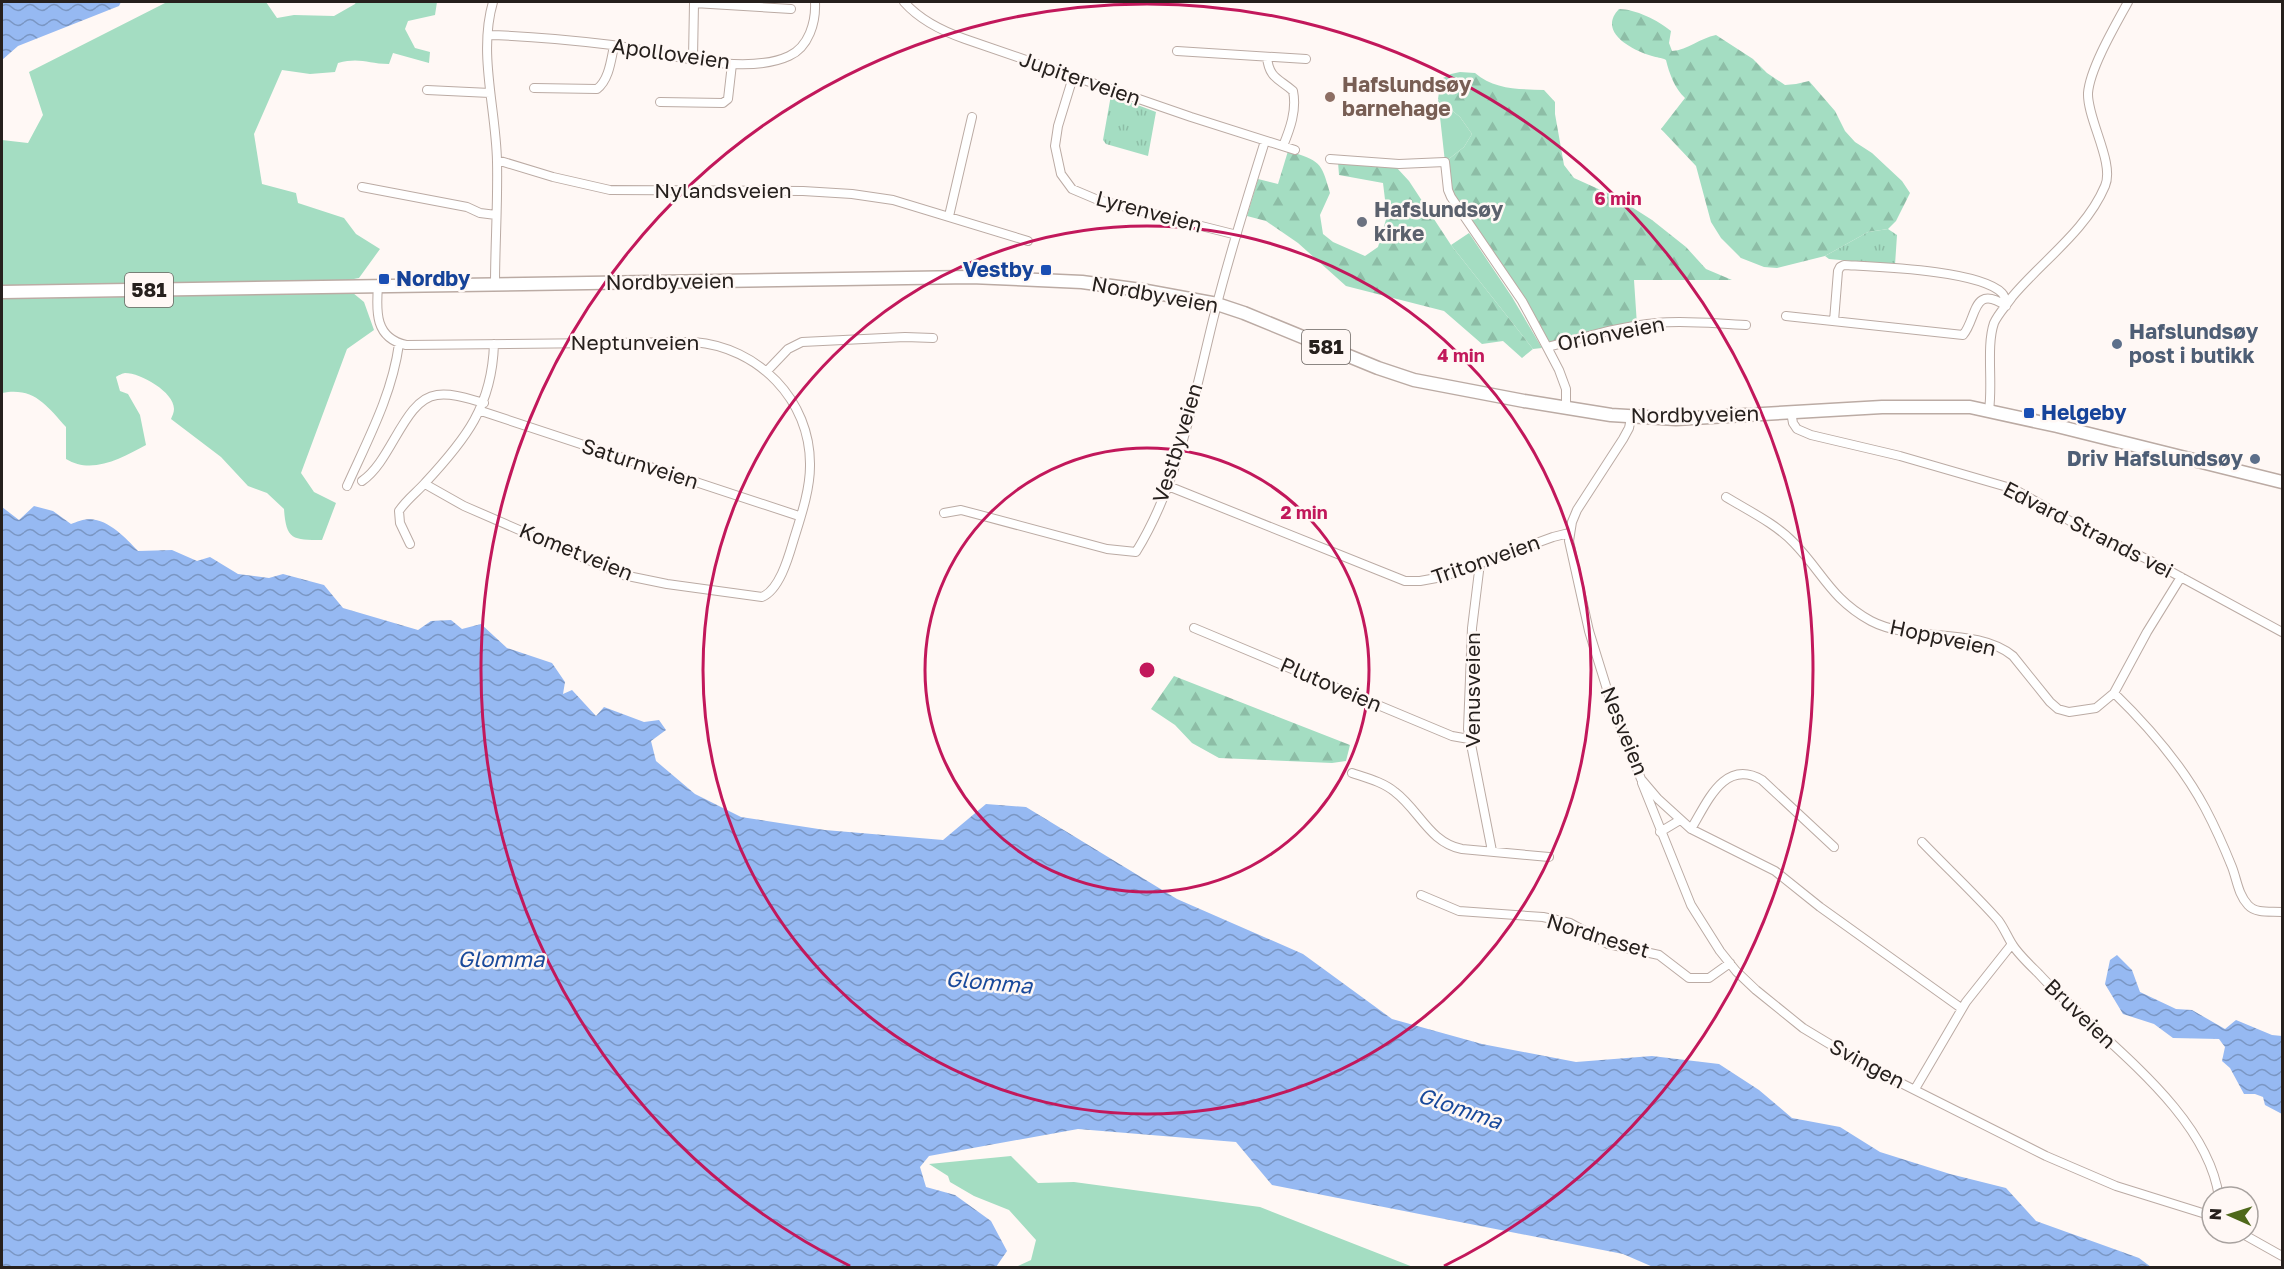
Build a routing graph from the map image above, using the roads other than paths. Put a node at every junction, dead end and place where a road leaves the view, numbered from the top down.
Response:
1 (493, 2) edge
2 (815, 2) edge
3 (904, 2) edge
4 (2128, 2) edge
5 (790, 9) dead end
6 (488, 35) junction
7 (614, 46) junction
8 (1177, 51) dead end
9 (1267, 57) junction
10 (693, 58) junction
11 (1306, 59) dead end
12 (732, 64) junction
13 (1073, 77) junction
14 (534, 88) dead end
15 (427, 90) dead end
16 (490, 93) junction
17 (660, 102) dead end
18 (972, 117) dead end
19 (1265, 141) junction
20 (1282, 146) junction
21 (1295, 150) dead end
22 (1330, 159) dead end
23 (497, 160) junction
24 (362, 187) dead end
25 (496, 215) junction
26 (949, 216) junction
27 (1237, 235) junction
28 (1028, 241) dead end
29 (495, 285) junction
30 (378, 286) junction
31 (2, 292) edge
32 (1217, 304) junction
33 (2006, 306) junction
34 (1786, 316) dead end
35 (1834, 321) junction
36 (1746, 325) dead end
37 (933, 338) dead end
38 (399, 344) junction
39 (494, 344) junction
40 (1547, 347) junction
41 (767, 371) junction
42 (482, 407) junction
43 (1566, 408) junction
44 (1989, 410) junction
45 (1791, 412) junction
46 (1631, 418) junction
47 (362, 481) dead end
48 (2283, 482) edge
49 (424, 484) junction
50 (347, 486) dead end
51 (1168, 486) junction
52 (1726, 497) dead end
53 (944, 513) dead end
54 (799, 516) junction
55 (1569, 533) junction
56 (410, 544) dead end
57 (1480, 563) junction
58 (2181, 577) junction
59 (770, 592) joint
60 (1194, 628) dead end
61 (2283, 632) edge
62 (2114, 693) junction
63 (1468, 739) junction
64 (1352, 773) dead end
65 (1641, 779) junction
66 (1680, 820) junction
67 (1691, 828) junction
68 (1660, 832) junction
69 (1922, 842) dead end
70 (1834, 847) dead end
71 (1492, 851) junction
72 (1549, 857) dead end
73 (1420, 895) dead end
74 (2283, 912) edge
75 (2012, 944) junction
76 (1730, 963) junction
77 (1961, 1008) junction
78 (1915, 1089) junction
79 (2216, 1185) edge
80 (2200, 1212) edge
81 (2260, 1243) edge
82 (2283, 1256) edge

1 - 6 street
2 - 12 street, Apolloveien
3 - 13 street, Jupiterveien
4 - 33 street
5 - 10 street
6 - 7 street, Apolloveien
6 - 16 street
7 - 10 street, Apolloveien
7 - 14 street
8 - 9 street
9 - 11 street
9 - 20 street
10 - 12 street, Apolloveien
12 - 17 street
13 - 19 street, Jupiterveien
13 - 27 street, Lyrenveien
15 - 16 street
16 - 23 street
18 - 26 street
19 - 20 street, Jupiterveien
19 - 27 street, Vestbyveien
20 - 21 street, Jupiterveien
22 - 40 street
23 - 25 street
23 - 26 street, Nylandsveien
24 - 25 street
25 - 29 street
26 - 28 street, Nylandsveien
27 - 32 street, Vestbyveien
29 - 30 main road, Nordbyveien / 581
29 - 32 main road, Nordbyveien / 581
30 - 31 main road, Nordbyveien / 581
30 - 38 street
32 - 43 main road, Nordbyveien / 581
32 - 51 street, Vestbyveien
33 - 35 street
33 - 35 street
33 - 44 street
34 - 35 street
36 - 40 street, Orionveien
37 - 41 street
38 - 39 street, Neptunveien
38 - 50 street
39 - 41 street, Neptunveien
39 - 42 street
40 - 43 street
41 - 54 street, Neptunveien
42 - 47 street, Saturnveien
42 - 49 street
42 - 54 street, Saturnveien
43 - 46 main road, Nordbyveien / 581
44 - 45 main road, Nordbyveien / 581
44 - 48 main road, Nordbyveien / 581
45 - 46 main road, Nordbyveien / 581
45 - 58 street, Edvard Strands vei
46 - 55 street
49 - 56 street
49 - 59 street, Kometveien
51 - 53 street, Vestbyveien
51 - 57 street, Tritonveien
52 - 62 street, Hoppveien
54 - 59 street, Neptunveien
55 - 57 street, Tritonveien
55 - 65 street, Nesveien
57 - 63 street, Venusveien
58 - 61 street, Edvard Strands vei
58 - 62 street, Hoppveien
60 - 63 street, Plutoveien
62 - 74 street
63 - 71 street, Venusveien
64 - 71 street
65 - 66 street, Nesveien
65 - 68 street, Svingen
66 - 67 street, Nesveien
66 - 68 street
67 - 70 street
67 - 77 street, Nesveien
68 - 76 street, Svingen
69 - 75 street, Bruveien
71 - 72 street
73 - 76 street, Nordneset
75 - 77 street
75 - 79 street, Bruveien
76 - 78 street, Svingen
77 - 78 street
78 - 80 street, Svingen
81 - 82 street

